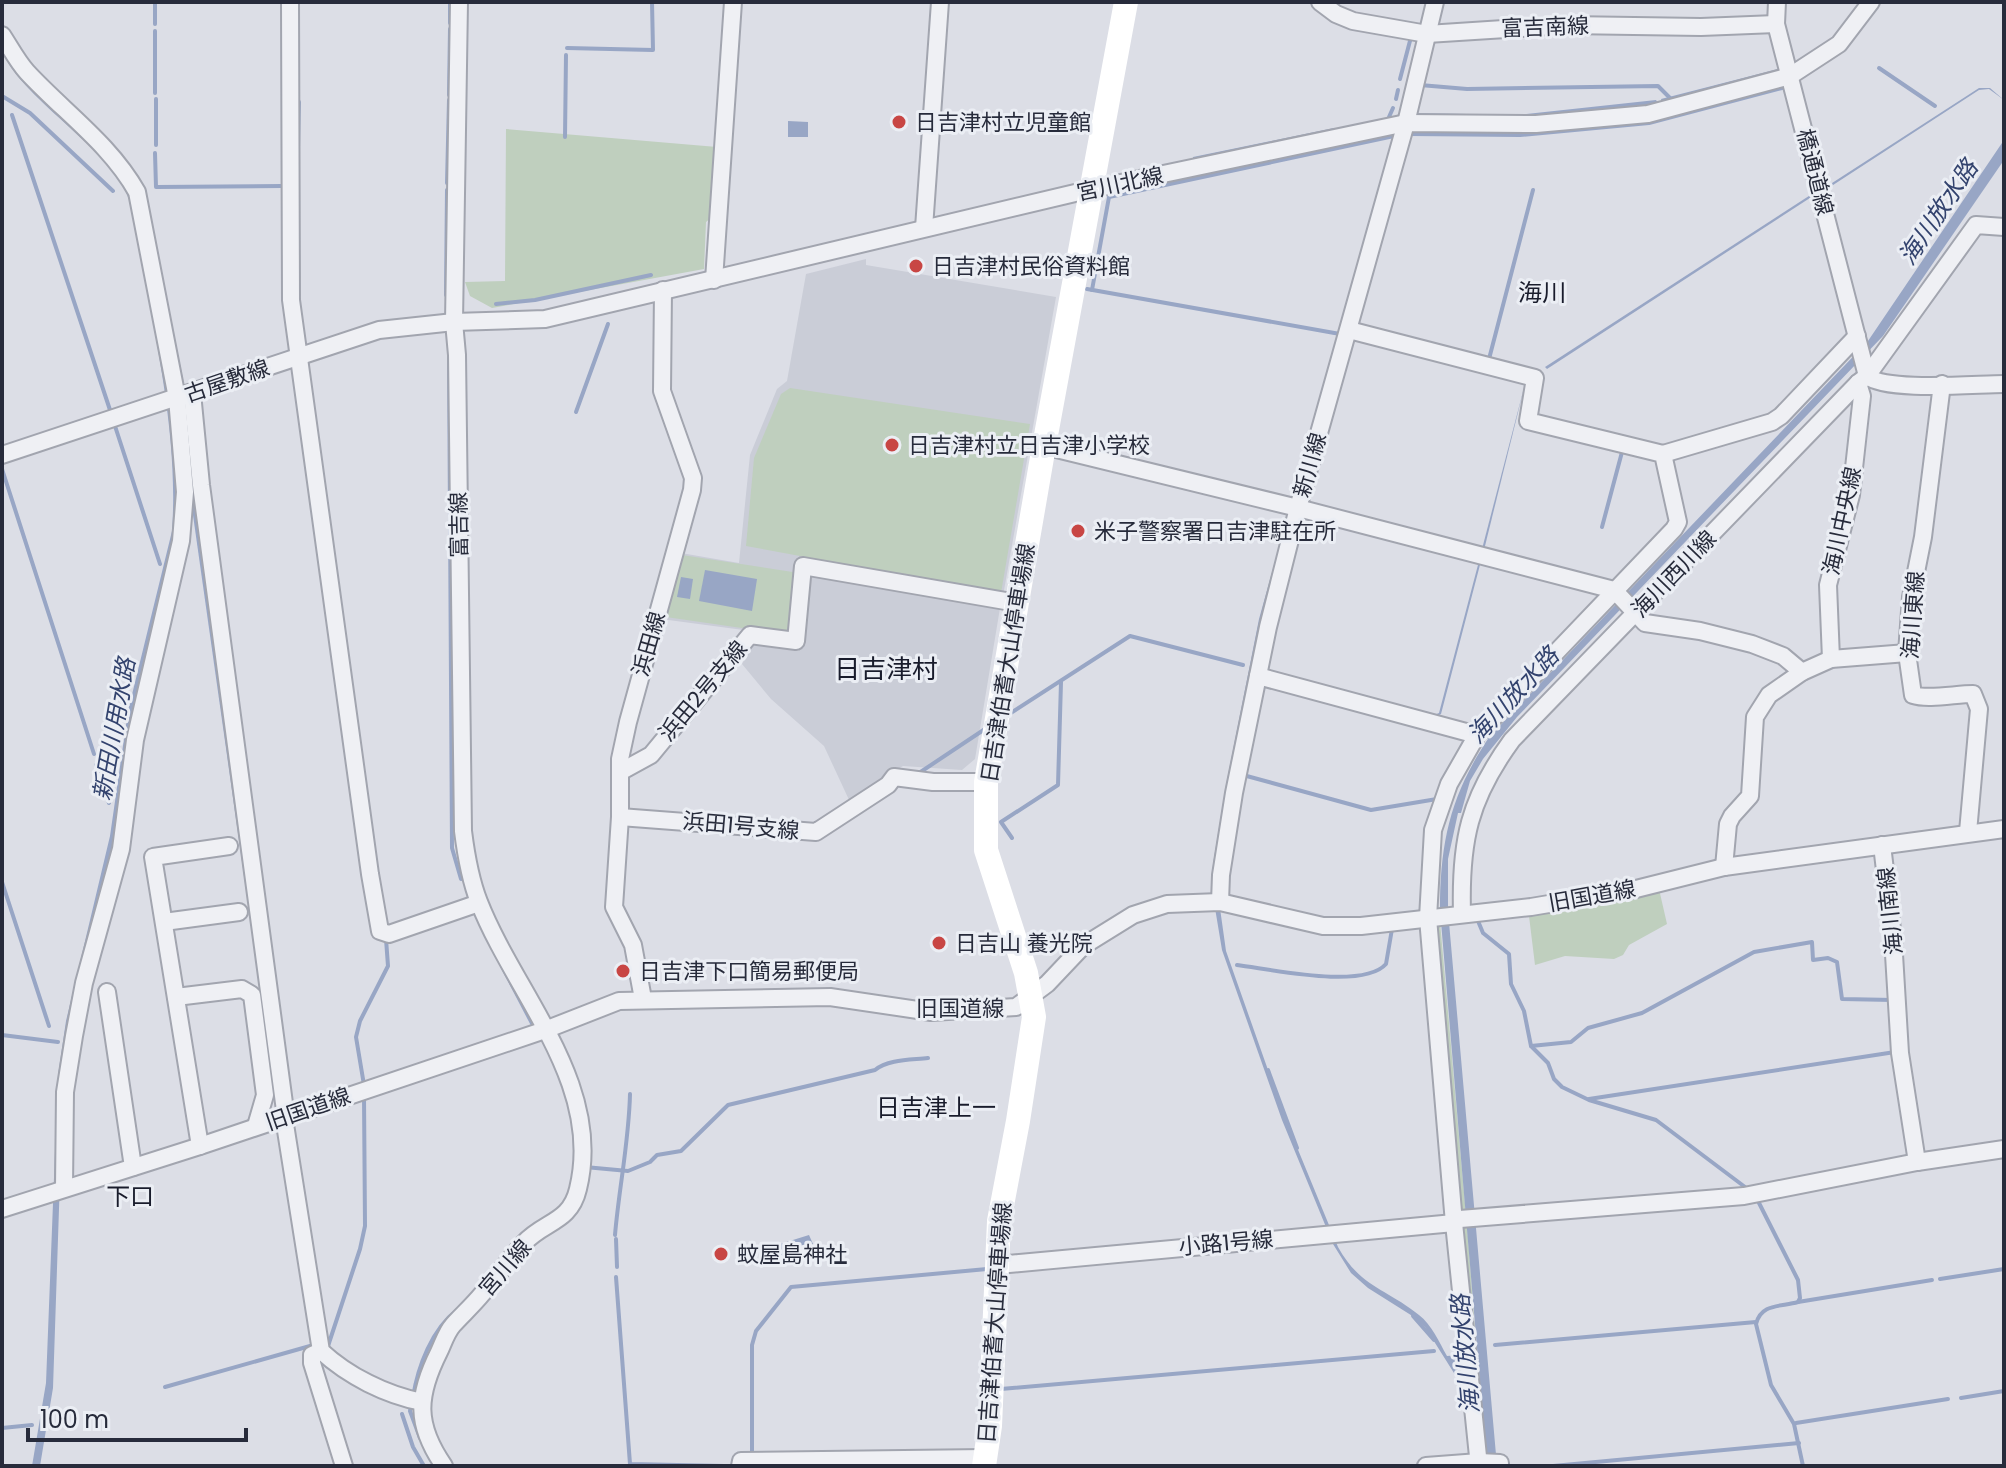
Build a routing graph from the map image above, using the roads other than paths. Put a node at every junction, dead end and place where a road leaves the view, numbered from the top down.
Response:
1 (290, 2) edge
2 (459, 2) edge
3 (733, 2) edge
4 (940, 2) edge
5 (1126, 2) edge
6 (1320, 2) edge
7 (1435, 2) edge
8 (1777, 2) edge
9 (1871, 2) edge
10 (1776, 24) junction
11 (1427, 34) junction
12 (2, 35) edge
13 (1790, 76) junction
14 (1406, 123) junction
15 (1092, 189) junction
16 (2004, 227) edge
17 (924, 228) junction
18 (714, 280) junction
19 (663, 290) junction
20 (454, 322) junction
21 (1349, 330) junction
22 (1858, 339) junction
23 (299, 357) junction
24 (1863, 375) junction
25 (1942, 384) junction
26 (2004, 384) edge
27 (185, 395) junction
28 (1044, 446) junction
29 (1663, 454) junction
30 (2, 455) edge
31 (1298, 508) junction
32 (1616, 592) junction
33 (1017, 603) junction
34 (1635, 612) junction
35 (1907, 653) junction
36 (1831, 659) junction
37 (1802, 672) junction
38 (1258, 676) junction
39 (1477, 735) junction
40 (620, 772) junction
41 (986, 782) junction
42 (620, 817) junction
43 (2004, 829) edge
44 (1968, 832) junction
45 (1882, 845) junction
46 (229, 846) dead end
47 (1724, 867) junction
48 (1220, 902) junction
49 (479, 903) junction
50 (239, 912) dead end
51 (1445, 915) junction
52 (164, 922) junction
53 (107, 992) dead end
54 (176, 997) junction
55 (1032, 997) junction
56 (643, 999) junction
57 (545, 1030) junction
58 (285, 1118) junction
59 (256, 1126) junction
60 (200, 1146) junction
61 (2004, 1149) edge
62 (1917, 1162) junction
63 (133, 1167) junction
64 (64, 1188) junction
65 (2, 1209) edge
66 (1457, 1221) junction
67 (998, 1265) junction
68 (321, 1351) junction
69 (422, 1402) junction
70 (985, 1462) edge
71 (1485, 1463) edge
72 (344, 1466) edge
73 (444, 1466) edge
74 (740, 1466) edge
75 (1426, 1466) edge

1 - 23 street
2 - 20 street, 富吉線
3 - 18 street
4 - 17 street
5 - 15 main road, 日吉津伯耆大山停車場線
6 - 11 street, 富吉南線
7 - 11 street, 新川線
8 - 10 street, 橋通道線
9 - 13 street, 宮川北線
10 - 11 street, 富吉南線
10 - 13 street, 橋通道線
11 - 14 street, 新川線
12 - 27 street
13 - 14 street, 宮川北線
13 - 22 street, 橋通道線
14 - 15 street, 宮川北線
14 - 21 street, 新川線
15 - 17 street, 宮川北線
15 - 28 main road, 日吉津伯耆大山停車場線
16 - 24 street, 海川西川線
17 - 18 street, 宮川北線
18 - 19 street, 宮川北線
19 - 20 street, 宮川北線
19 - 40 street, 浜田線
20 - 23 street, 古屋敷線
20 - 49 street, 富吉線
21 - 29 street
21 - 31 street, 新川線
22 - 24 street, 橋通道線
22 - 29 street
23 - 27 street, 古屋敷線
23 - 49 street
24 - 25 street
24 - 34 street, 海川西川線
24 - 36 street, 海川中央線
25 - 26 street
25 - 35 street, 海川東線
27 - 30 street, 古屋敷線
27 - 58 street
27 - 64 street
28 - 31 street
28 - 33 main road, 日吉津伯耆大山停車場線
29 - 32 street
31 - 32 street
31 - 38 street, 新川線
32 - 34 street
32 - 39 street
33 - 40 street, 浜田2号支線
33 - 41 main road, 日吉津伯耆大山停車場線
34 - 37 street
34 - 51 street, 海川西川線
35 - 36 street
35 - 44 street, 海川東線
36 - 37 street
37 - 47 street
38 - 39 street
38 - 48 street, 新川線
39 - 51 street
40 - 42 street, 浜田線
41 - 42 street, 浜田1号支線
41 - 55 main road, 日吉津伯耆大山停車場線
42 - 56 street, 浜田線
43 - 44 street, 旧国道線
44 - 45 street, 旧国道線
45 - 47 street, 旧国道線
45 - 62 street, 海川南線
46 - 52 street
47 - 51 street, 旧国道線
48 - 51 street, 旧国道線
48 - 55 street, 旧国道線
49 - 57 street, 富吉線
50 - 52 street
51 - 66 street
52 - 54 street
53 - 63 street
54 - 59 street
54 - 60 street
55 - 56 street, 旧国道線
55 - 67 main road, 日吉津伯耆大山停車場線
56 - 57 street, 旧国道線
57 - 58 street, 旧国道線
57 - 69 street, 宮川線
58 - 59 street, 旧国道線
58 - 68 street
59 - 60 street, 旧国道線
60 - 63 street, 旧国道線
61 - 62 street, 小路1号線
62 - 66 street, 小路1号線
63 - 64 street, 旧国道線
64 - 65 street, 旧国道線
66 - 67 street, 小路1号線
66 - 71 street
67 - 70 main road, 日吉津伯耆大山停車場線
68 - 69 street
68 - 72 street
69 - 73 street
70 - 74 street
71 - 75 street

